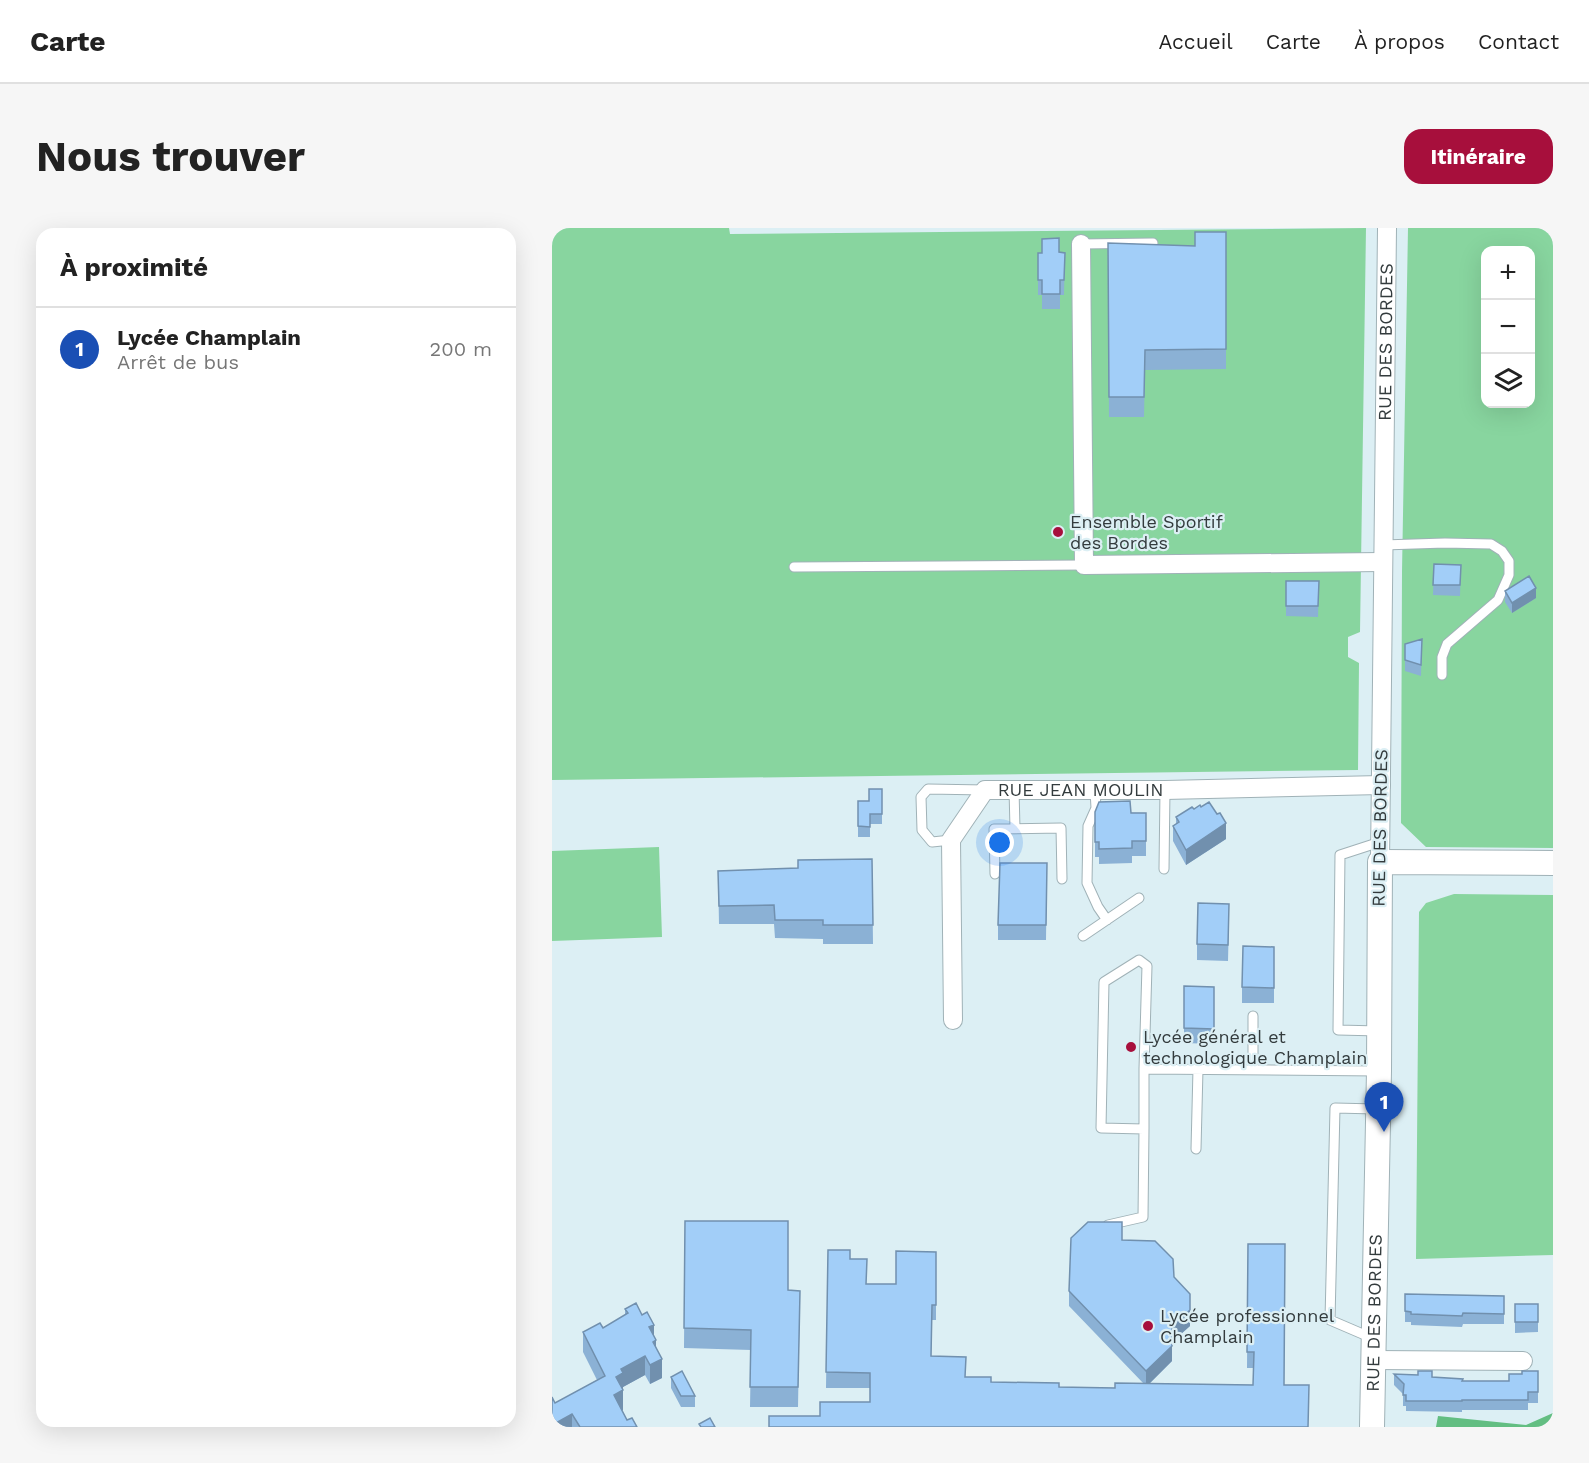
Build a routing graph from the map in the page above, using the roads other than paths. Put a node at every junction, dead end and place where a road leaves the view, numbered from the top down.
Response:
1 (1387, 228) edge
2 (1153, 243) edge
3 (1081, 244) joint
4 (1382, 553) junction
5 (1084, 565) junction
6 (794, 567) dead end
7 (1442, 675) dead end
8 (1381, 785) junction
9 (1014, 789) junction
10 (985, 790) junction
11 (1095, 790) junction
12 (1165, 790) junction
13 (1015, 829) junction
14 (951, 840) junction
15 (1380, 852) junction
16 (1553, 863) edge
17 (1164, 869) dead end
18 (995, 874) dead end
19 (1062, 879) dead end
20 (1139, 898) dead end
21 (1107, 920) junction
22 (1083, 936) dead end
23 (1253, 1016) dead end
24 (952, 1020) dead end
25 (1379, 1031) junction
26 (1144, 1069) junction
27 (1198, 1069) junction
28 (1252, 1070) junction
29 (1379, 1071) junction
30 (1378, 1109) junction
31 (1144, 1129) junction
32 (1196, 1149) dead end
33 (1099, 1227) edge
34 (1374, 1350) junction
35 (1523, 1361) dead end
36 (1372, 1427) edge

1 - 4 street, RUE DES BORDES
2 - 3 lane
3 - 5 street
4 - 5 street
4 - 7 lane
4 - 8 street, RUE DES BORDES
5 - 6 lane
8 - 12 street, RUE JEAN MOULIN
8 - 15 street, RUE DES BORDES
9 - 10 street, RUE JEAN MOULIN
9 - 11 street, RUE JEAN MOULIN
9 - 13 lane
10 - 14 street, RUE JEAN MOULIN
10 - 14 lane
11 - 12 street, RUE JEAN MOULIN
11 - 21 lane
12 - 17 lane
13 - 18 lane
13 - 19 lane
14 - 24 street
15 - 16 street
15 - 25 street, RUE DES BORDES
15 - 25 lane
20 - 21 lane
21 - 22 lane
23 - 28 lane
25 - 29 street, RUE DES BORDES
26 - 27 lane
26 - 31 lane
26 - 31 lane
27 - 28 lane
27 - 32 lane
28 - 29 lane
29 - 30 street, RUE DES BORDES
30 - 34 street, RUE DES BORDES
30 - 34 lane
31 - 33 lane
34 - 35 street
34 - 36 street, RUE DES BORDES

